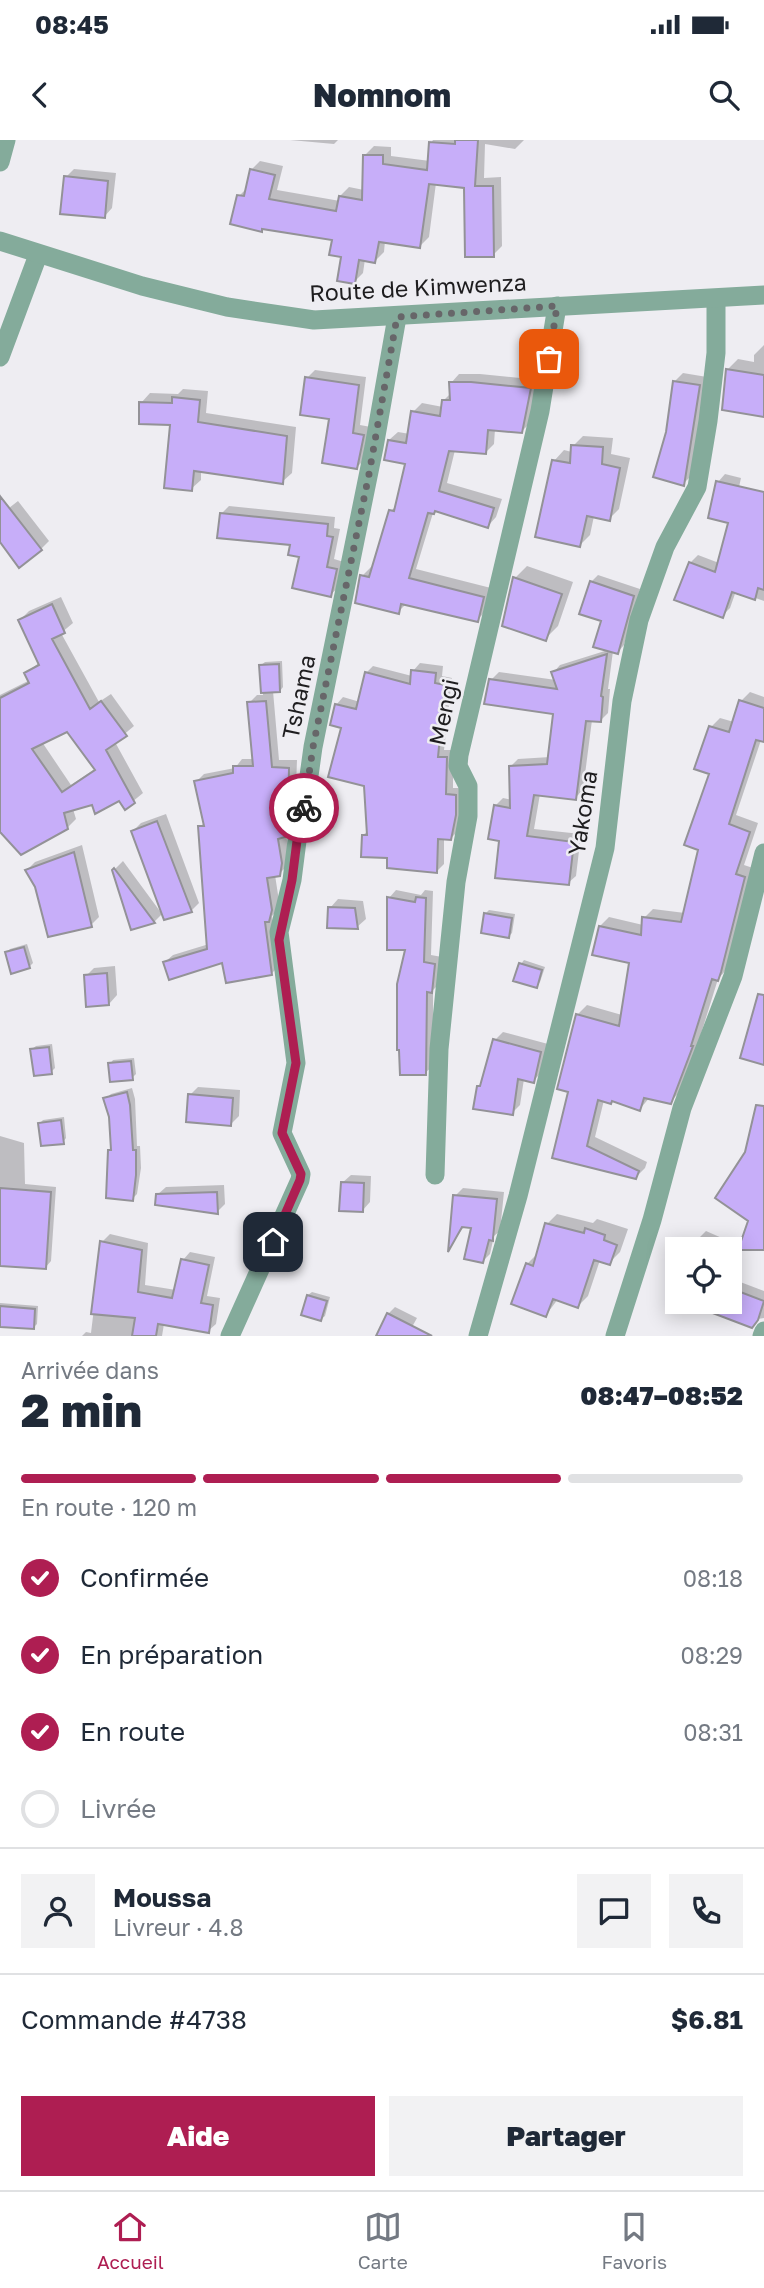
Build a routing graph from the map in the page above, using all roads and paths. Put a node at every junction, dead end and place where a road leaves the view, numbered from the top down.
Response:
1 (6, 140) edge
2 (0, 162) edge
3 (0, 241) edge
4 (38, 255) junction
5 (764, 295) edge
6 (716, 299) junction
7 (557, 306) junction
8 (397, 317) junction
9 (0, 357) edge
10 (764, 853) edge
11 (435, 1175) dead end
12 (230, 1336) edge
13 (478, 1336) edge
14 (615, 1336) edge

1 - 2 street
3 - 4 street, Route de Kimwenza
4 - 8 street, Route de Kimwenza
4 - 9 street
5 - 6 street, Route de Kimwenza
6 - 7 street, Route de Kimwenza
6 - 13 street, Yakoma
7 - 8 street, Route de Kimwenza
7 - 11 street, Mengi
8 - 12 street, Tshama
10 - 14 street

